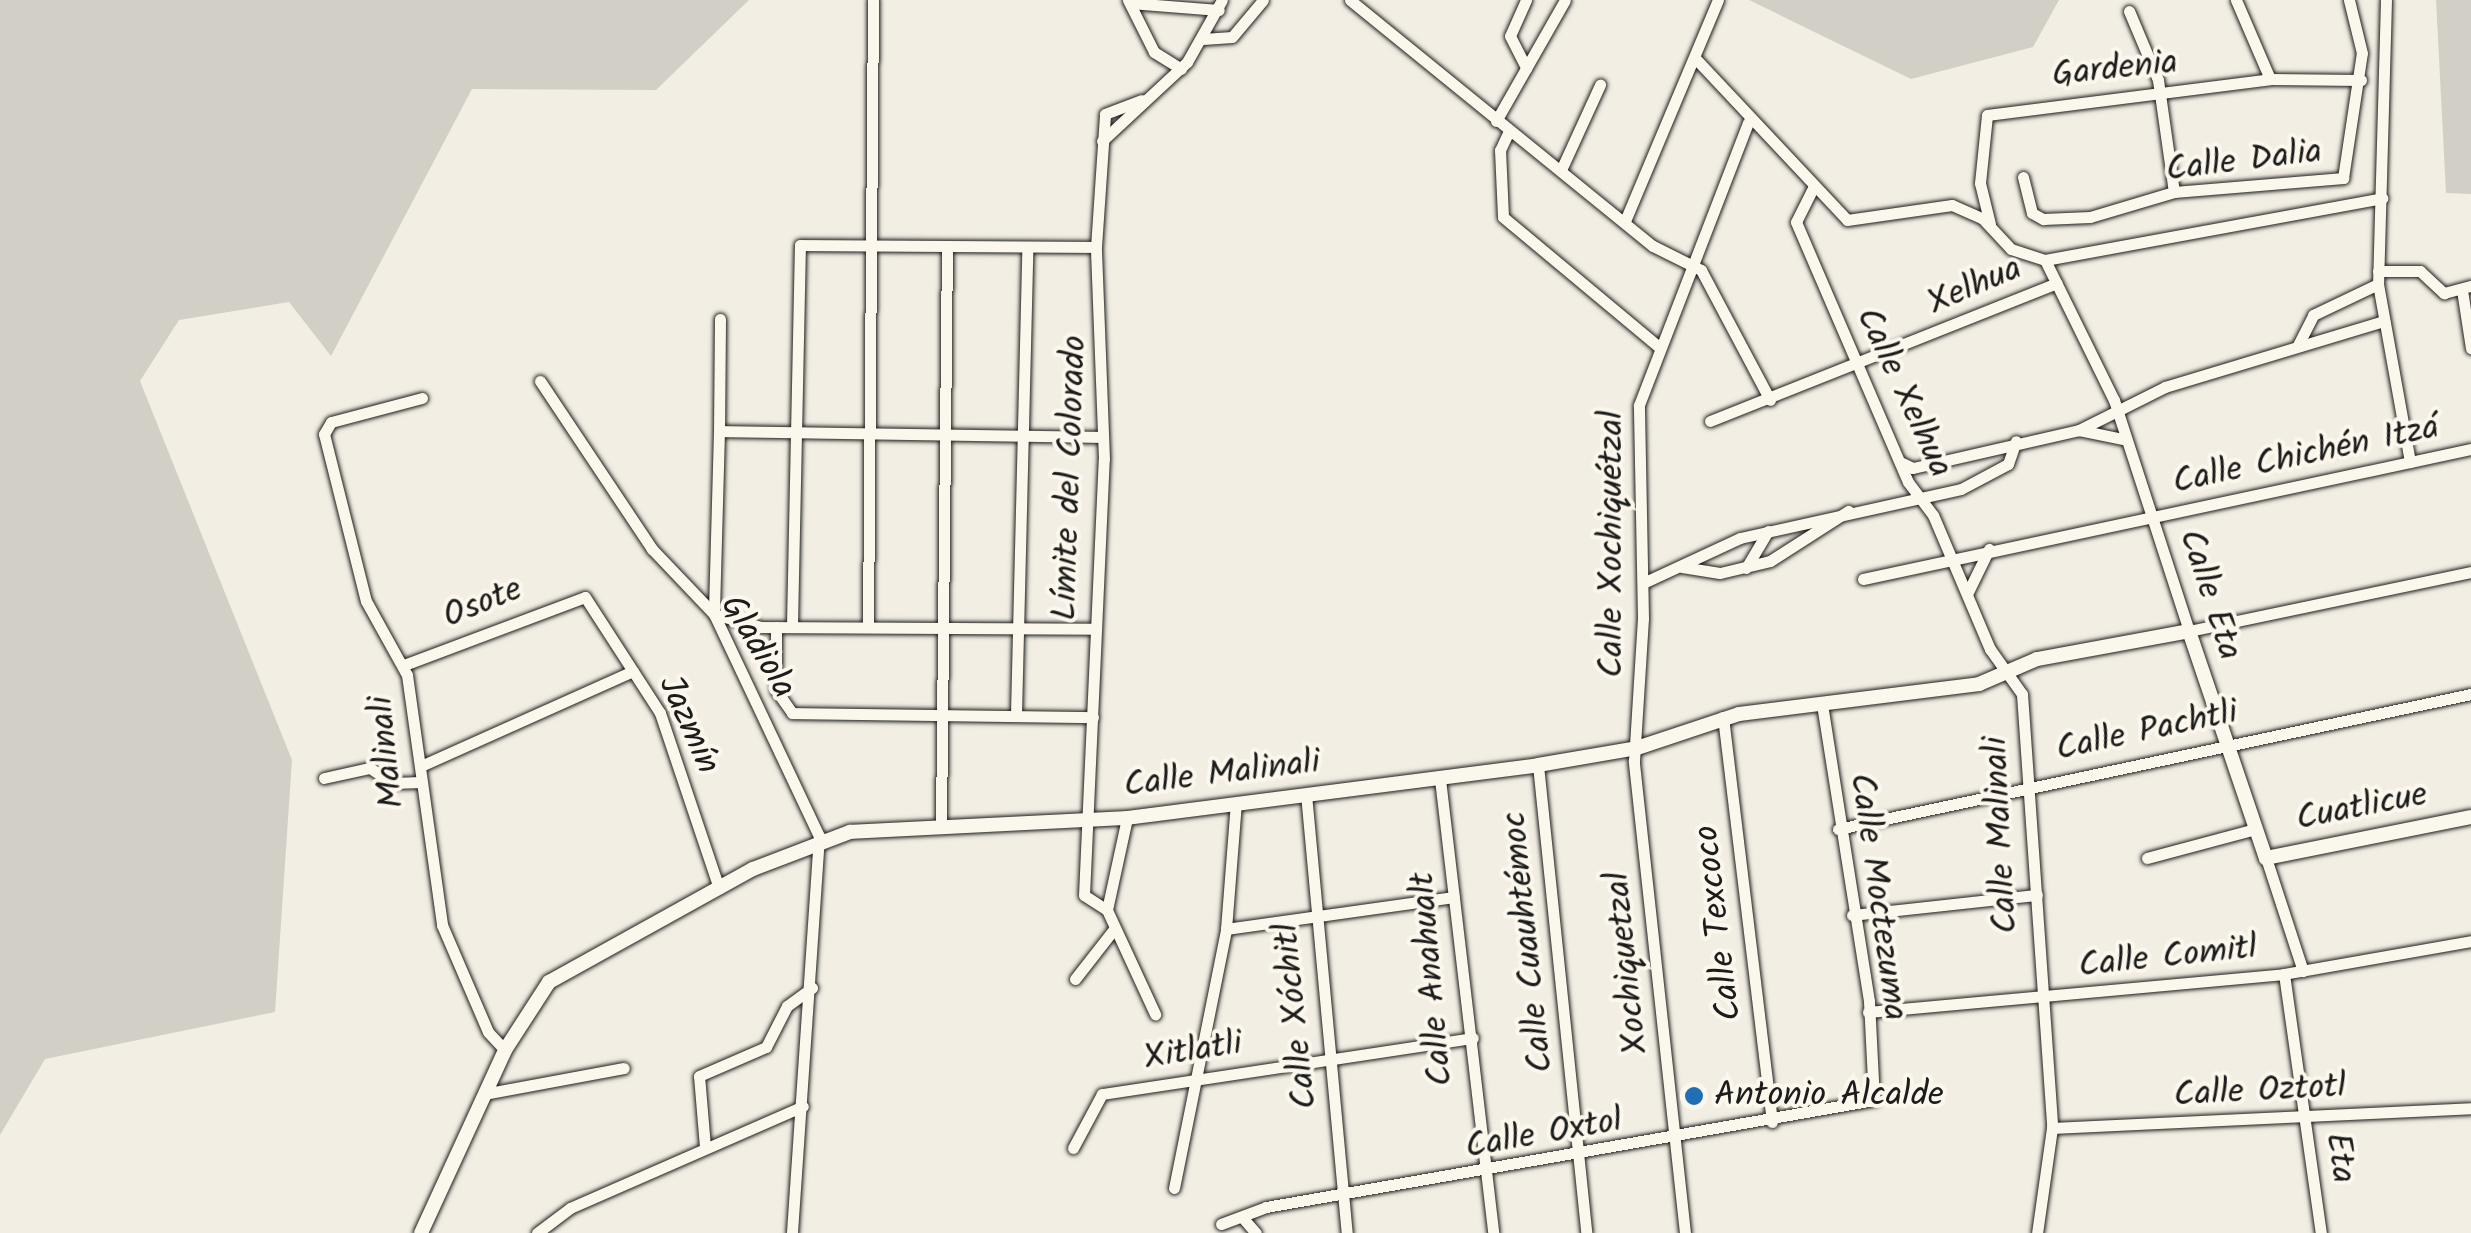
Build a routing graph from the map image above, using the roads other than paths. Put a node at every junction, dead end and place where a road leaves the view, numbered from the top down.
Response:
1 (873, 0) edge
2 (1263, 0) edge
3 (1350, 0) edge
4 (1526, 0) edge
5 (1565, 0) edge
6 (1718, 0) edge
7 (2236, 0) edge
8 (2349, 0) edge
9 (2386, 0) edge
10 (1129, 1) edge
11 (1220, 5) edge
12 (2129, 11) dead end
13 (1203, 39) junction
14 (1696, 58) junction
15 (1526, 68) junction
16 (1181, 69) junction
17 (2270, 79) junction
18 (2361, 80) junction
19 (1600, 85) dead end
20 (2160, 90) junction
21 (1496, 120) junction
22 (1748, 122) junction
23 (1508, 133) junction
24 (1561, 170) junction
25 (2023, 177) dead end
26 (1814, 186) junction
27 (2174, 192) junction
28 (2382, 198) junction
29 (1625, 222) junction
30 (1990, 224) junction
31 (876, 247) junction
32 (1096, 247) junction
33 (947, 248) junction
34 (1026, 249) junction
35 (2046, 260) junction
36 (1690, 267) junction
37 (2378, 278) junction
38 (2057, 283) junction
39 (2466, 288) edge
40 (720, 319) dead end
41 (2384, 321) junction
42 (2298, 345) junction
43 (1659, 347) junction
44 (2471, 348) edge
45 (1859, 365) junction
46 (540, 381) dead end
47 (422, 398) dead end
48 (1770, 400) junction
49 (2118, 411) junction
50 (1710, 421) dead end
51 (2079, 430) junction
52 (719, 431) junction
53 (794, 432) junction
54 (871, 434) junction
55 (948, 435) junction
56 (1100, 437) junction
57 (1023, 438) junction
58 (2123, 439) junction
59 (2016, 441) junction
60 (2471, 449) edge
61 (1900, 462) junction
62 (2410, 462) junction
63 (1917, 496) junction
64 (1848, 511) junction
65 (2152, 516) junction
66 (1768, 531) junction
67 (1989, 549) junction
68 (1953, 556) junction
69 (1682, 568) junction
70 (1746, 568) junction
71 (2471, 572) edge
72 (1862, 579) dead end
73 (1644, 583) junction
74 (1968, 592) junction
75 (582, 595) joint
76 (714, 614) junction
77 (792, 625) junction
78 (868, 626) junction
79 (776, 627) junction
80 (942, 627) junction
81 (1018, 628) junction
82 (1093, 629) junction
83 (2189, 631) junction
84 (404, 665) junction
85 (634, 671) junction
86 (2007, 674) junction
87 (2471, 694) edge
88 (1822, 702) junction
89 (786, 710) junction
90 (1016, 714) junction
91 (942, 715) junction
92 (1093, 717) junction
93 (1723, 717) junction
94 (770, 723) junction
95 (2226, 746) junction
96 (1637, 748) junction
97 (423, 765) junction
98 (1538, 765) junction
99 (324, 778) dead end
100 (1440, 779) junction
101 (421, 782) junction
102 (2030, 790) junction
103 (1306, 794) junction
104 (1236, 804) junction
105 (1088, 818) junction
106 (1127, 818) junction
107 (2471, 818) edge
108 (941, 826) junction
109 (1838, 829) junction
110 (2255, 829) junction
111 (821, 844) junction
112 (2147, 858) dead end
113 (2266, 858) junction
114 (719, 888) junction
115 (2037, 896) junction
116 (1454, 897) junction
117 (1107, 910) junction
118 (1852, 915) junction
119 (1315, 920) junction
120 (1114, 929) junction
121 (1226, 929) junction
122 (2471, 940) edge
123 (2303, 971) junction
124 (2284, 974) junction
125 (1075, 979) dead end
126 (812, 988) junction
127 (2040, 998) junction
128 (1868, 1012) junction
129 (1155, 1014) dead end
130 (1473, 1038) junction
131 (505, 1050) junction
132 (1326, 1059) junction
133 (624, 1068) dead end
134 (1198, 1080) junction
135 (489, 1093) junction
136 (1877, 1098) joint
137 (803, 1106) junction
138 (2471, 1108) edge
139 (2304, 1118) junction
140 (1772, 1122) junction
141 (2052, 1128) junction
142 (1675, 1137) junction
143 (705, 1147) junction
144 (1073, 1148) dead end
145 (1579, 1159) junction
146 (1484, 1175) junction
147 (1174, 1188) dead end
148 (1344, 1196) junction
149 (1242, 1217) junction
150 (1221, 1224) dead end
151 (421, 1233) edge
152 (537, 1233) edge
153 (792, 1233) edge
154 (1256, 1233) edge
155 (1347, 1233) edge
156 (1493, 1233) edge
157 (1586, 1233) edge
158 (1684, 1233) edge
159 (2037, 1233) edge
160 (2321, 1233) edge

1 - 31 street
2 - 13 street
3 - 21 street
4 - 15 street
5 - 15 street
6 - 14 street
7 - 17 street
8 - 18 street
9 - 28 street
10 - 11 street
10 - 16 street
11 - 13 street
12 - 20 street
13 - 16 street
14 - 22 street
14 - 29 street
15 - 21 street
16 - 32 street, Límite del Colorado
17 - 18 street, Gardenia
17 - 20 street, Gardenia
18 - 27 street, Calle Dalia
19 - 24 street
20 - 27 street
20 - 30 street, Gardenia
21 - 23 street
22 - 26 street
22 - 36 street, Calle Xochiquétzal
23 - 24 street
23 - 43 street
24 - 29 street
25 - 27 street, Calle Dalia
26 - 30 street, Calle Eta
26 - 45 street, Calle Xelhua
28 - 35 street
28 - 37 street
29 - 36 street
30 - 35 street, Calle Eta
31 - 33 street
31 - 53 street
31 - 54 street
32 - 34 street
32 - 56 street, Límite del Colorado
33 - 34 street
33 - 55 street
34 - 57 street
35 - 38 street, Calle Eta
36 - 43 street, Calle Xochiquétzal
36 - 48 street
37 - 39 street
37 - 41 street
37 - 42 street
38 - 45 street, Xelhua
38 - 49 street, Calle Eta
39 - 44 street
40 - 52 street
41 - 42 street
41 - 62 street
42 - 49 street
43 - 73 street, Calle Xochiquétzal
45 - 48 street, Xelhua
45 - 61 street, Calle Xelhua
46 - 76 street, Gladiola
47 - 84 street, Malinali
48 - 50 street, Xelhua
49 - 51 street
49 - 58 street, Calle Eta
51 - 58 street
51 - 59 street
52 - 53 street
52 - 76 street
53 - 54 street
53 - 77 street
54 - 55 street
54 - 78 street
55 - 57 street
55 - 80 street
56 - 57 street
56 - 82 street, Límite del Colorado
57 - 81 street
58 - 65 street, Calle Eta
59 - 61 street
59 - 63 street
60 - 62 street, Calle Chichén Itzá
61 - 63 street, Calle Xelhua
62 - 65 street, Calle Chichén Itzá
63 - 64 street
63 - 68 street, Calle Xelhua
64 - 66 street
64 - 70 street
65 - 67 street, Calle Chichén Itzá
65 - 83 street, Calle Eta
66 - 69 street
66 - 70 street
67 - 68 street, Calle Chichén Itzá
67 - 74 street
68 - 72 street, Calle Chichén Itzá
68 - 74 street, Calle Xelhua
69 - 70 street
69 - 73 street
71 - 83 street, Calle Malinali
73 - 96 street, Calle Xochiquétzal
74 - 86 street, Calle Xelhua
75 - 84 street, Osote
75 - 85 street, Jazmín
76 - 79 street
76 - 94 street, Gladiola
77 - 78 street
77 - 79 street
78 - 80 street
79 - 89 street
80 - 81 street
80 - 91 street
81 - 82 street
81 - 90 street
82 - 92 street, Límite del Colorado
83 - 86 street, Calle Malinali
83 - 95 street, Calle Eta
84 - 97 street, Malinali
85 - 97 street
85 - 114 street, Jazmín
86 - 88 street, Calle Malinali
86 - 102 street, Calle Malinali
87 - 95 street, Calle Pachtli
88 - 93 street, Calle Malinali
88 - 109 street, Calle Moctezuma
89 - 91 street
89 - 94 street
90 - 91 street
90 - 92 street
91 - 108 street
92 - 105 street, Límite del Colorado
93 - 96 street, Calle Malinali
93 - 140 street, Calle Texcoco
94 - 111 street, Gladiola
95 - 102 street, Calle Pachtli
95 - 110 street, Calle Eta
96 - 98 street, Calle Malinali
96 - 142 street, Xochiquetzal
97 - 101 street, Malinali
98 - 100 street, Calle Malinali
98 - 145 street, Calle Cuauhtémoc
99 - 101 street
100 - 103 street, Calle Malinali
100 - 116 street, Calle Anahualt
101 - 131 street, Malinali
102 - 109 street, Calle Pachtli
102 - 115 street, Calle Malinali
103 - 104 street, Calle Malinali
103 - 119 street, Calle Xóchitl
104 - 106 street, Calle Malinali
104 - 121 street
105 - 106 street, Calle Malinali
105 - 108 street, Calle Malinali
105 - 117 street, Límite del Colorado
106 - 117 street
107 - 113 street, Cuatlicue
108 - 111 street, Calle Malinali
109 - 118 street, Calle Moctezuma
110 - 112 street
110 - 113 street, Calle Eta
111 - 114 street, Calle Malinali
111 - 126 street
113 - 123 street, Calle Eta
114 - 131 street, Calle Malinali
115 - 118 street
115 - 127 street, Calle Malinali
116 - 119 street
116 - 130 street, Calle Anahualt
117 - 120 street
118 - 128 street, Calle Moctezuma
119 - 121 street
119 - 132 street, Calle Xóchitl
120 - 125 street
120 - 129 street
121 - 134 street
122 - 123 street, Calle Comitl
123 - 124 street, Calle Comitl
124 - 127 street, Calle Comitl
124 - 139 street, Eta
126 - 137 street
126 - 143 street
127 - 128 street, Calle Comitl
127 - 141 street, Calle Malinali
128 - 136 street, Calle Moctezuma
130 - 132 street, Xitlatli
130 - 146 street, Calle Anahualt
131 - 135 street, Calle Malinali
132 - 134 street, Xitlatli
132 - 148 street, Calle Xóchitl
133 - 135 street
134 - 144 street, Xitlatli
134 - 147 street
135 - 151 street, Calle Malinali
136 - 140 street, Calle Oxtol
137 - 143 street
137 - 153 street
138 - 139 street, Calle Oztotl
139 - 141 street, Calle Oztotl
139 - 160 street, Eta
140 - 142 street, Calle Oxtol
141 - 159 street, Calle Malinali
142 - 145 street, Calle Oxtol
142 - 158 street, Xochiquetzal
143 - 152 street
145 - 146 street, Calle Oxtol
145 - 157 street, Calle Cuauhtémoc
146 - 148 street, Calle Oxtol
146 - 156 street, Calle Anahualt
148 - 149 street, Calle Oxtol
148 - 155 street, Calle Xóchitl
149 - 150 street, Calle Oxtol
149 - 154 street

